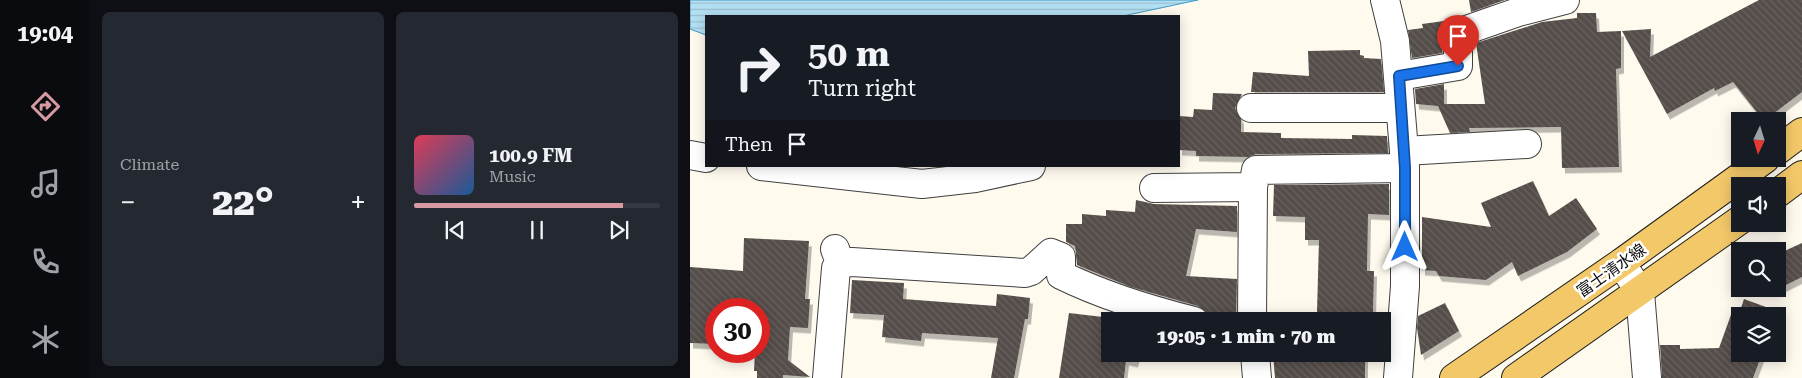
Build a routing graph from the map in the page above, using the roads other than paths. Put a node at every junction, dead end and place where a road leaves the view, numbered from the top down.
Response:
1 (1385, 0) edge
2 (1565, 0) edge
3 (1399, 76) junction
4 (1250, 108) dead end
5 (1400, 108) junction
6 (1802, 132) edge
7 (1527, 144) dead end
8 (1786, 144) edge
9 (690, 155) edge
10 (705, 158) edge
11 (1404, 160) junction
12 (770, 167) edge
13 (1026, 167) edge
14 (1753, 168) edge
15 (1802, 175) edge
16 (1252, 187) junction
17 (1786, 187) edge
18 (1154, 188) dead end
19 (1731, 226) edge
20 (1621, 263) junction
21 (1640, 292) junction
22 (1166, 312) edge
23 (1252, 312) edge
24 (1256, 362) edge
25 (827, 378) edge
26 (1257, 378) edge
27 (1398, 378) edge
28 (1454, 378) edge
29 (1516, 378) edge
30 (1647, 378) edge

1 - 3 street
2 - 3 street
3 - 5 street
4 - 5 street
5 - 11 street
6 - 8 main road
7 - 11 street
9 - 10 street
11 - 16 street
11 - 27 street
12 - 13 street
14 - 20 main road, 富士清水線
15 - 17 main road
16 - 18 street
16 - 23 street
19 - 21 main road
20 - 21 street
20 - 28 main road, 富士清水線
21 - 29 main road
21 - 30 street
22 - 25 street
24 - 26 street

